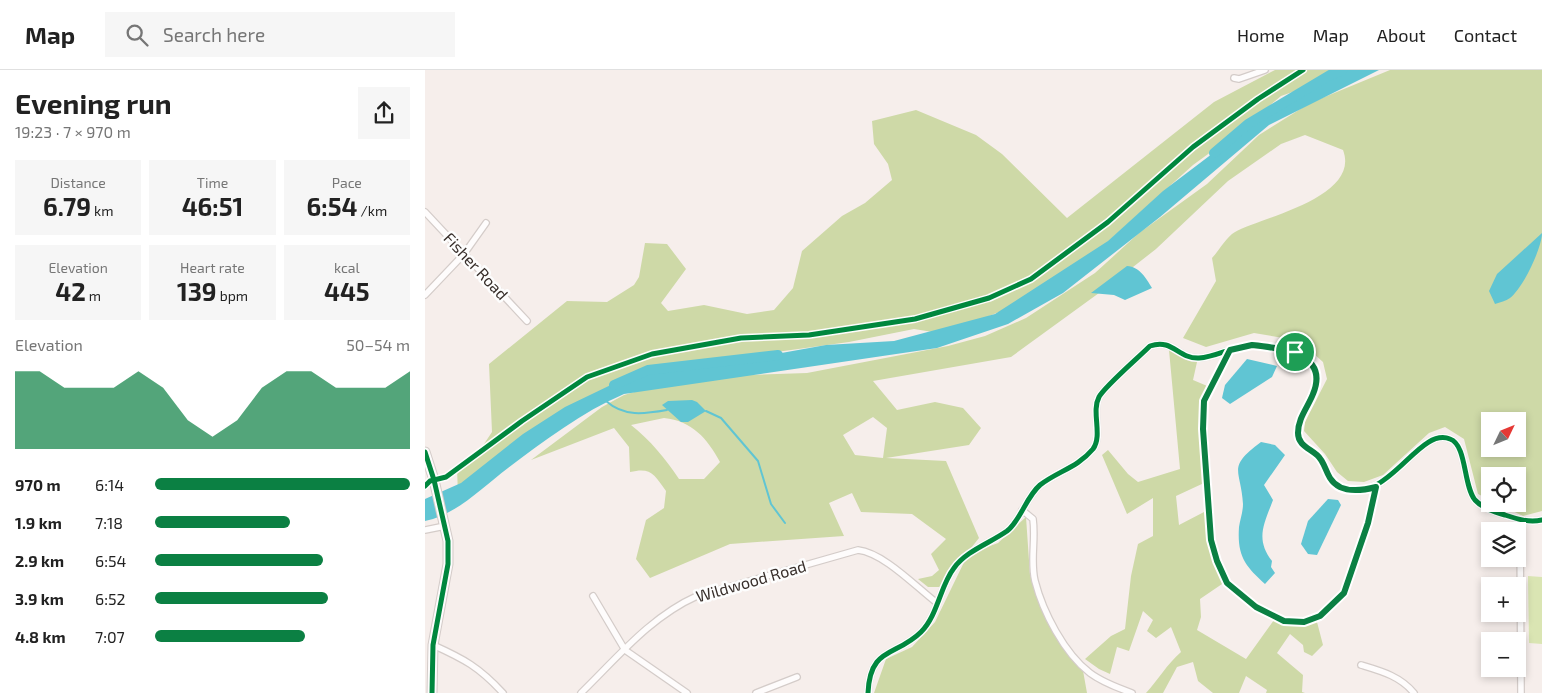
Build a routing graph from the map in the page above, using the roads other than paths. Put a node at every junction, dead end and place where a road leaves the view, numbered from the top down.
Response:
1 (1265, 70) edge
2 (1234, 78) dead end
3 (425, 212) edge
4 (486, 223) dead end
5 (465, 254) junction
6 (425, 295) edge
7 (527, 321) dead end
8 (1230, 350) junction
9 (425, 452) edge
10 (1376, 487) junction
11 (1022, 510) junction
12 (1520, 520) junction
13 (1542, 520) edge
14 (445, 526) junction
15 (425, 530) edge
16 (593, 596) dead end
17 (937, 603) junction
18 (433, 645) junction
19 (625, 650) junction
20 (1361, 665) dead end
21 (797, 678) dead end
22 (431, 693) edge
23 (503, 693) edge
24 (581, 693) edge
25 (687, 693) edge
26 (756, 693) edge
27 (868, 693) edge
28 (1132, 693) edge
29 (1414, 693) edge
30 (1521, 693) edge

1 - 2 street
3 - 5 street, Fisher Road
4 - 5 street
5 - 6 street
5 - 7 street, Fisher Road
8 - 10 street
8 - 10 street
8 - 11 street
9 - 14 main road
10 - 12 street
11 - 17 street
11 - 28 street
12 - 13 street
12 - 30 street
14 - 15 street
14 - 18 main road
16 - 19 street
17 - 19 street, Wildwood Road
17 - 27 street
18 - 22 main road
18 - 23 street
19 - 24 street, Wildwood Road
19 - 25 street
20 - 29 street
21 - 26 street

